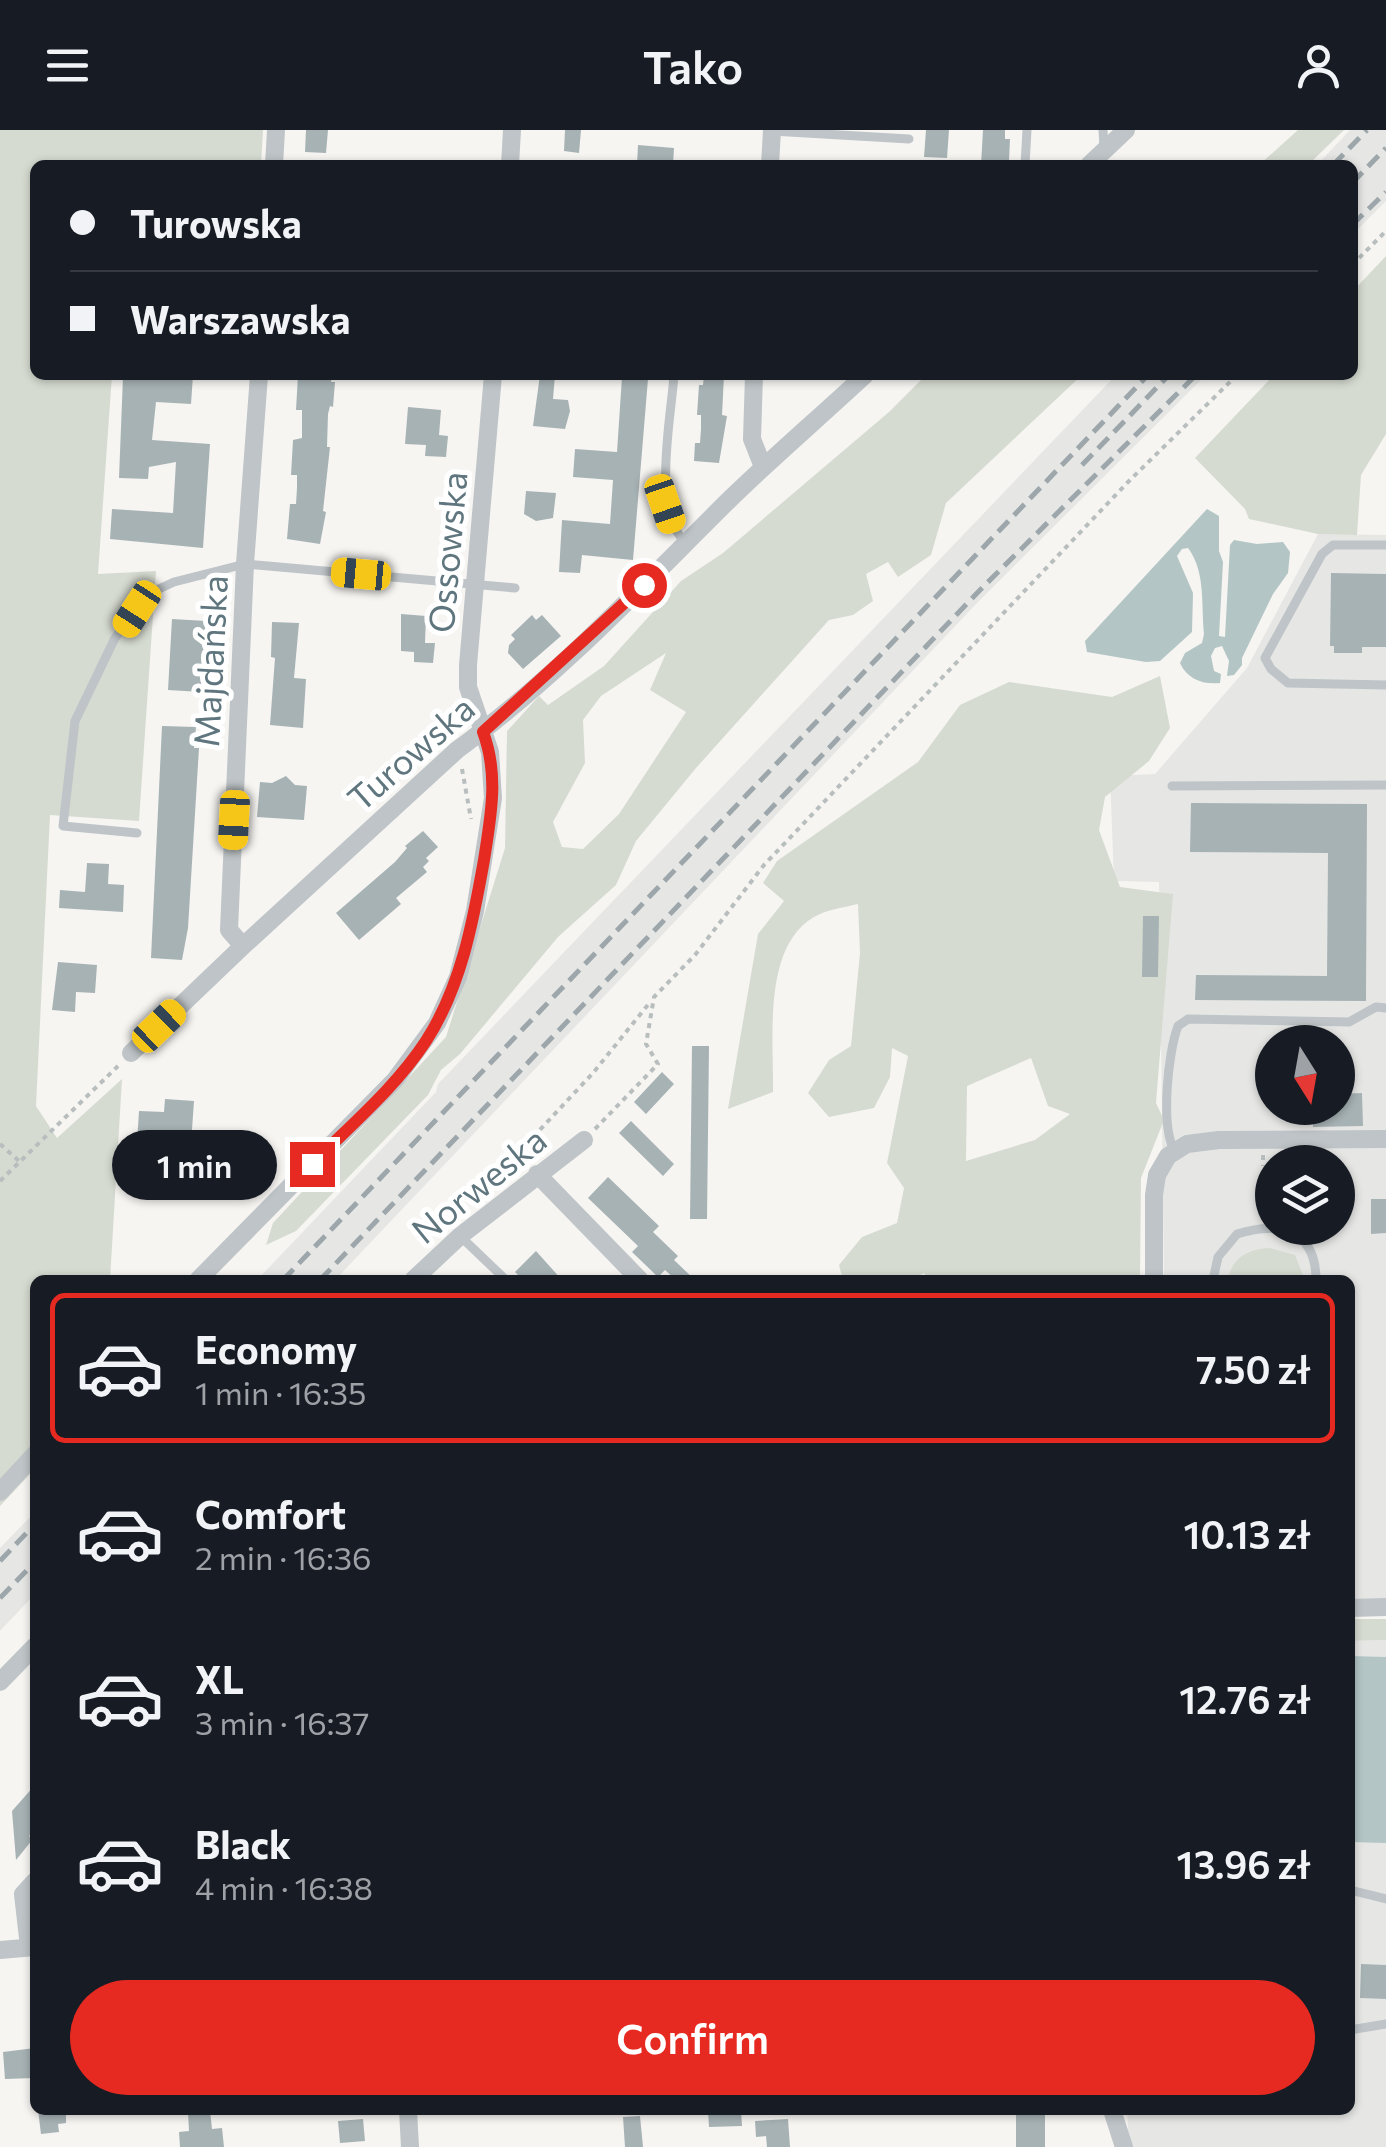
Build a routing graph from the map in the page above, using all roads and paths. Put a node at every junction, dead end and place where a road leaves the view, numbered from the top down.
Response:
1 (276, 130) edge
2 (512, 130) edge
3 (1027, 130) edge
4 (1104, 130) edge
5 (1126, 130) edge
6 (772, 131) edge
7 (909, 139) dead end
8 (1104, 151) junction
9 (274, 160) edge
10 (510, 160) edge
11 (770, 160) edge
12 (1024, 160) edge
13 (1094, 160) edge
14 (1386, 232) edge
15 (1358, 259) edge
16 (259, 380) edge
17 (493, 380) edge
18 (674, 380) edge
19 (754, 380) edge
20 (859, 380) edge
21 (1232, 380) edge
22 (763, 467) junction
23 (686, 543) junction
24 (1386, 546) edge
25 (246, 564) junction
26 (476, 585) junction
27 (515, 588) dead end
28 (1386, 684) edge
29 (483, 732) junction
30 (458, 750) junction
31 (1386, 785) edge
32 (1172, 786) dead end
33 (472, 825) dead end
34 (136, 834) dead end
35 (243, 946) junction
36 (654, 997) junction
37 (1386, 1008) edge
38 (131, 1054) joint
39 (1386, 1138) edge
40 (584, 1140) joint
41 (0, 1144) edge
42 (1175, 1152) junction
43 (20, 1162) junction
44 (537, 1174) junction
45 (504, 1178) dead end
46 (0, 1181) edge
47 (460, 1236) junction
48 (203, 1275) edge
49 (418, 1275) edge
50 (501, 1275) edge
51 (635, 1275) edge
52 (1154, 1275) edge
53 (1214, 1275) edge
54 (1315, 1275) edge
55 (30, 1459) edge
56 (0, 1492) edge
57 (1386, 1607) edge
58 (1355, 1608) edge
59 (30, 1651) edge
60 (0, 1682) edge
61 (30, 1886) edge
62 (1355, 1891) edge
63 (1386, 1899) edge
64 (30, 1935) edge
65 (30, 1947) edge
66 (0, 1950) edge
67 (1386, 2024) edge
68 (1355, 2029) edge
69 (408, 2115) edge
70 (1115, 2115) edge
71 (410, 2147) edge
72 (1124, 2147) edge

1 - 9 street
2 - 10 street
3 - 12 lane
4 - 8 lane
5 - 8 street
6 - 7 lane
6 - 11 street
8 - 13 street
14 - 15 path
16 - 25 street, Majdańska
17 - 26 street, Ossowska
18 - 23 lane
19 - 22 street
20 - 22 street, Turowska
21 - 36 path
22 - 23 street, Turowska
23 - 29 street, Turowska
24 - 28 lane
25 - 26 lane
25 - 34 lane
25 - 35 street, Majdańska
26 - 27 lane
26 - 29 street, Ossowska
29 - 30 street, Turowska
29 - 48 street, Ossowska
30 - 33 path
30 - 35 street, Turowska
31 - 32 lane
35 - 38 street, Turowska
36 - 40 path
36 - 45 path
37 - 42 lane
38 - 43 path
39 - 42 street
40 - 44 street, Norweska
41 - 43 path
42 - 52 street
43 - 46 path
44 - 47 street, Norweska
44 - 51 street
47 - 49 street, Norweska
47 - 50 lane
53 - 54 lane
55 - 56 street
57 - 58 street
59 - 60 street
61 - 64 street
62 - 63 lane
65 - 66 street
67 - 68 lane
69 - 71 street
70 - 72 street

